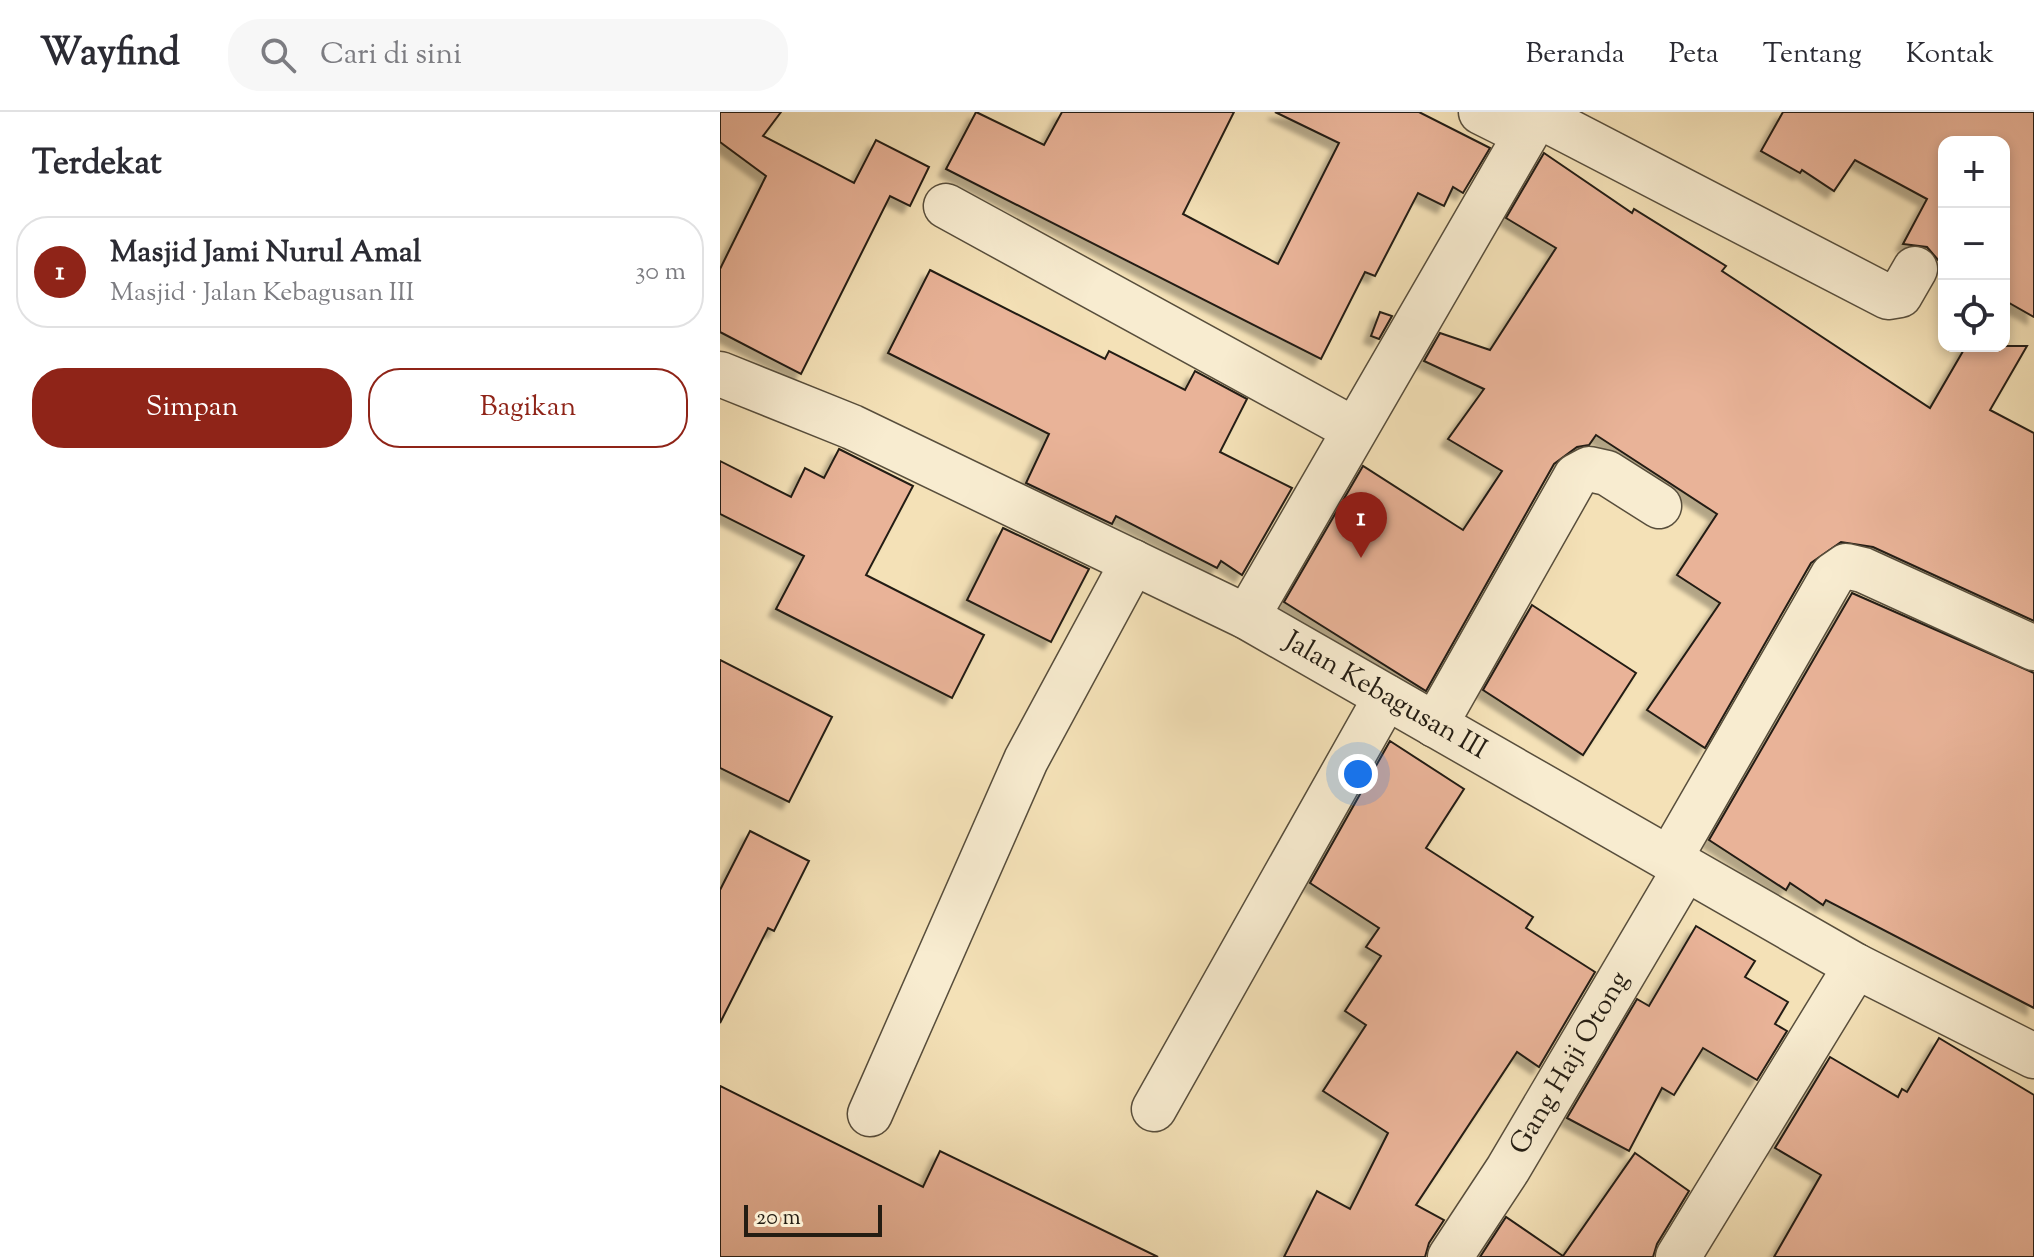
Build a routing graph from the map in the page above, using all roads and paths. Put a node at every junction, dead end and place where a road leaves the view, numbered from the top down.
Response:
1 (1481, 112) edge
2 (1534, 120) edge
3 (946, 206) dead end
4 (1915, 269) dead end
5 (720, 347) edge
6 (720, 374) edge
7 (852, 427) junction
8 (1353, 429) junction
9 (1659, 506) dead end
10 (1133, 562) junction
11 (1247, 617) junction
12 (2034, 648) edge
13 (1386, 697) junction
14 (1435, 725) junction
15 (1678, 863) junction
16 (1856, 966) junction
17 (2034, 1056) edge
18 (1154, 1109) dead end
19 (870, 1114) dead end
20 (1450, 1257) edge
21 (1678, 1257) edge

1 - 2 street
2 - 4 street
2 - 8 street
3 - 8 street
5 - 7 street
6 - 7 street, Jalan Kebagusan III
7 - 10 street, Jalan Kebagusan III
8 - 11 street
9 - 14 street
10 - 11 street, Jalan Kebagusan III
10 - 19 street
11 - 13 street, Jalan Kebagusan III
12 - 15 street, Gang Haji Otong
13 - 14 street, Jalan Kebagusan III
13 - 18 street
14 - 15 street, Jalan Kebagusan III
15 - 16 street, Jalan Kebagusan III
15 - 20 street, Gang Haji Otong
16 - 17 street, Jalan Kebagusan III
16 - 21 street

